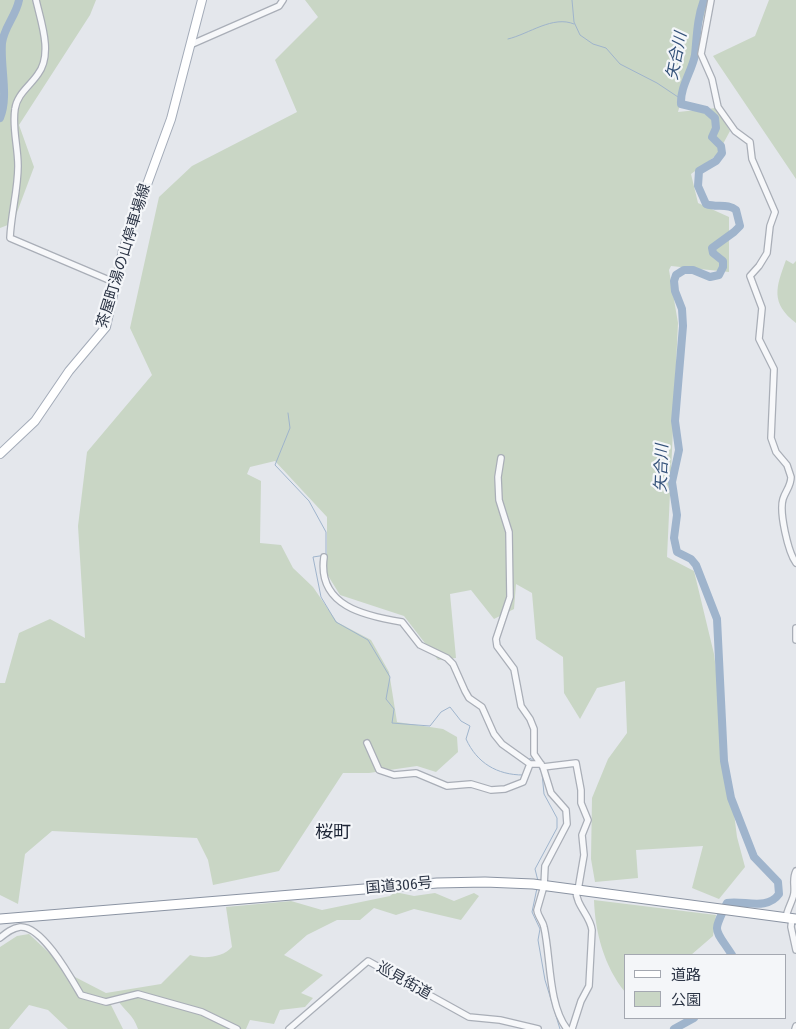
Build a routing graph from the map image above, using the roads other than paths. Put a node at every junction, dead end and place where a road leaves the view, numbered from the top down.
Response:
1 (36, 0) edge
2 (202, 0) edge
3 (283, 0) edge
4 (711, 0) edge
5 (190, 45) junction
6 (116, 283) junction
7 (0, 454) edge
8 (501, 458) dead end
9 (324, 558) dead end
10 (796, 563) edge
11 (796, 628) edge
12 (796, 640) edge
13 (367, 743) dead end
14 (535, 764) junction
15 (796, 872) edge
16 (539, 885) junction
17 (577, 890) junction
18 (27, 917) junction
19 (791, 918) edge
20 (0, 919) edge
21 (26, 928) junction
22 (0, 938) edge
23 (796, 950) edge
24 (237, 1029) edge
25 (289, 1029) edge
26 (538, 1029) edge
27 (567, 1029) edge
28 (572, 1029) edge

1 - 6 street
2 - 5 main road, 茶屋町湯の山停車場線
3 - 5 street
4 - 10 street
5 - 6 main road, 茶屋町湯の山停車場線
6 - 7 main road, 茶屋町湯の山停車場線
8 - 14 street
9 - 14 street
11 - 12 street
13 - 14 street
14 - 16 street
14 - 17 street
15 - 19 street
16 - 17 highway, 国道306号
16 - 18 highway, 国道306号
16 - 27 street
17 - 19 highway, 国道306号
17 - 28 street
18 - 20 highway, 国道306号
18 - 21 street
19 - 23 street
21 - 22 street
21 - 24 street
25 - 26 street, 巡見街道

